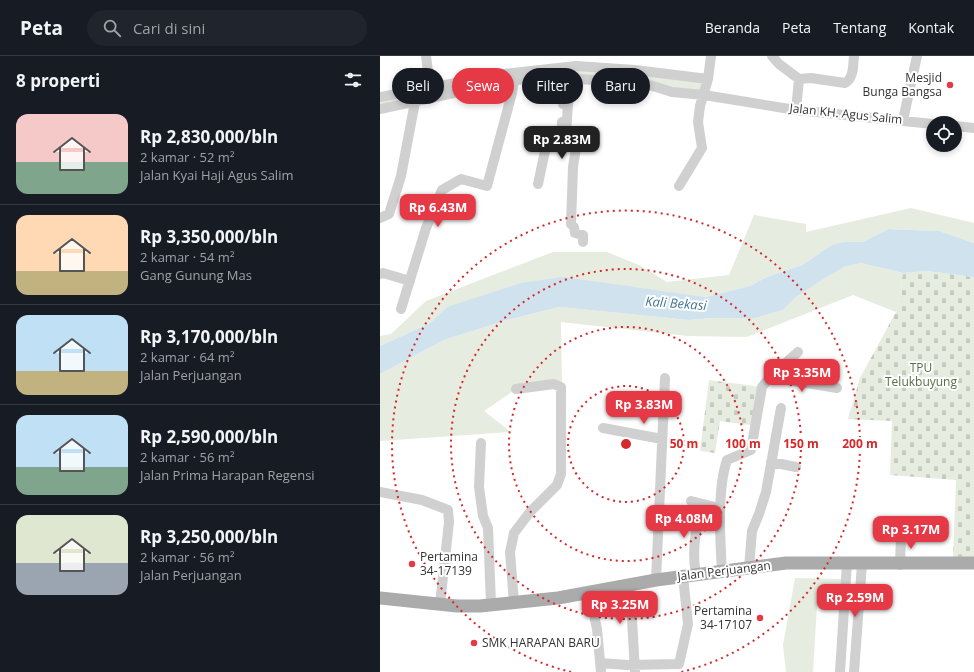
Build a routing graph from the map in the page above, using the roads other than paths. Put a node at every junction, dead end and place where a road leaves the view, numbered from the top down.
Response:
1 (426, 56) edge
2 (711, 56) edge
3 (772, 56) edge
4 (854, 56) edge
5 (917, 56) edge
6 (577, 61) edge
7 (428, 68) edge
8 (583, 79) edge
9 (708, 79) junction
10 (799, 79) junction
11 (514, 80) edge
12 (522, 80) edge
13 (444, 85) edge
14 (704, 95) junction
15 (392, 96) edge
16 (380, 98) edge
17 (405, 104) edge
18 (415, 104) edge
19 (509, 104) edge
20 (563, 104) edge
21 (568, 104) edge
22 (380, 109) edge
23 (796, 110) junction
24 (903, 120) junction
25 (926, 123) edge
26 (962, 127) edge
27 (974, 128) edge
28 (538, 184) dead end
29 (679, 186) dead end
30 (380, 218) edge
31 (583, 242) dead end
32 (380, 274) edge
33 (410, 281) junction
34 (401, 309) dead end
35 (798, 352) dead end
36 (770, 377) junction
37 (665, 378) dead end
38 (837, 388) dead end
39 (516, 389) dead end
40 (781, 408) dead end
41 (603, 428) dead end
42 (662, 439) junction
43 (481, 443) dead end
44 (771, 462) junction
45 (796, 467) dead end
46 (380, 492) edge
47 (691, 501) dead end
48 (701, 504) junction
49 (719, 508) junction
50 (901, 535) dead end
51 (847, 563) junction
52 (974, 563) edge
53 (862, 564) junction
54 (900, 564) junction
55 (750, 568) junction
56 (722, 571) junction
57 (689, 575) junction
58 (656, 580) junction
59 (630, 584) junction
60 (589, 592) junction
61 (380, 598) edge
62 (514, 603) junction
63 (440, 604) junction
64 (491, 604) junction
65 (601, 668) edge
66 (634, 668) edge
67 (840, 672) edge
68 (854, 672) edge

1 - 7 street
2 - 9 street
3 - 10 street
4 - 10 street
5 - 24 street
6 - 9 street
6 - 13 street
8 - 14 street, Jalan KH. Agus Salim
9 - 14 street
10 - 23 street
11 - 12 street, Jalan KH. Agus Salim
14 - 23 street, Jalan KH. Agus Salim
14 - 29 street
15 - 16 street
17 - 22 street, Jalan KH. Agus Salim
18 - 30 street
19 - 33 street
20 - 28 street
21 - 31 street
23 - 24 street, Jalan KH. Agus Salim
24 - 25 street, Jalan KH. Agus Salim
26 - 27 street
32 - 33 street
33 - 34 street
35 - 36 street
36 - 38 street
36 - 49 street
37 - 42 street
39 - 62 street
40 - 44 street
41 - 42 street
42 - 58 street
43 - 64 street
44 - 45 street
44 - 55 street
46 - 63 street
47 - 48 street
48 - 49 street
48 - 57 street
49 - 56 street
50 - 54 street
51 - 53 main road, Jalan Perjuangan
51 - 55 main road, Jalan Perjuangan
51 - 67 street
52 - 54 main road, Jalan Perjuangan
53 - 54 main road, Jalan Perjuangan
53 - 68 street
55 - 56 main road, Jalan Perjuangan
56 - 57 main road, Jalan Perjuangan
57 - 58 main road, Jalan Perjuangan
57 - 66 street
58 - 59 main road, Jalan Perjuangan
59 - 60 main road, Jalan Perjuangan
59 - 66 street
60 - 62 main road, Jalan Perjuangan
60 - 65 street
61 - 63 main road, Jalan Perjuangan
62 - 64 main road, Jalan Perjuangan
63 - 64 main road, Jalan Perjuangan
65 - 66 street

